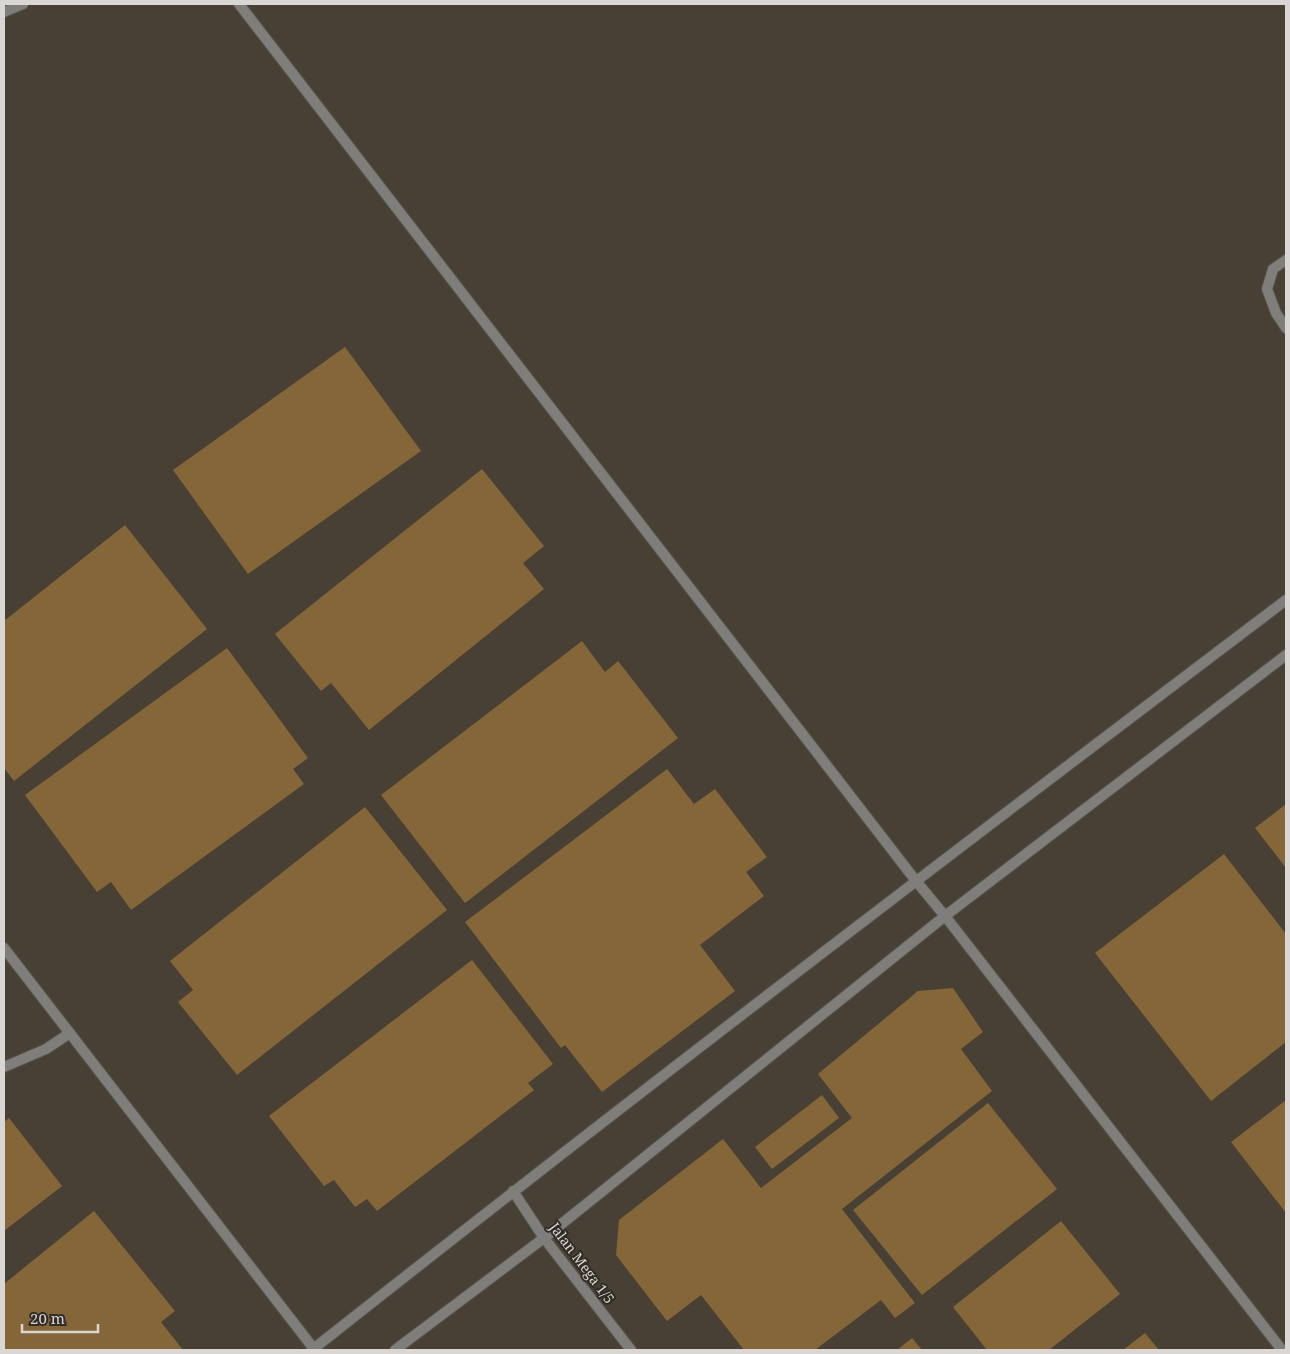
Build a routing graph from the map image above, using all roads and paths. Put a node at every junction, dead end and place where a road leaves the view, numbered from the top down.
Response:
1 (23, 4) edge
2 (239, 4) edge
3 (4, 12) edge
4 (1286, 260) edge
5 (1286, 328) edge
6 (1286, 600) edge
7 (1286, 655) edge
8 (916, 881) junction
9 (944, 916) junction
10 (4, 948) edge
11 (70, 1033) junction
12 (4, 1067) edge
13 (513, 1192) junction
14 (544, 1238) junction
15 (313, 1350) edge
16 (395, 1350) edge
17 (631, 1350) edge
18 (1282, 1350) edge

1 - 3 street
2 - 8 street
4 - 5 street
6 - 8 street
7 - 9 street
8 - 9 street
8 - 13 street
9 - 14 street
9 - 18 street
10 - 11 street
11 - 12 street
11 - 15 street
13 - 14 street, Jalan Mega 1/5
13 - 15 street
14 - 16 street
14 - 17 street, Jalan Mega 1/5

